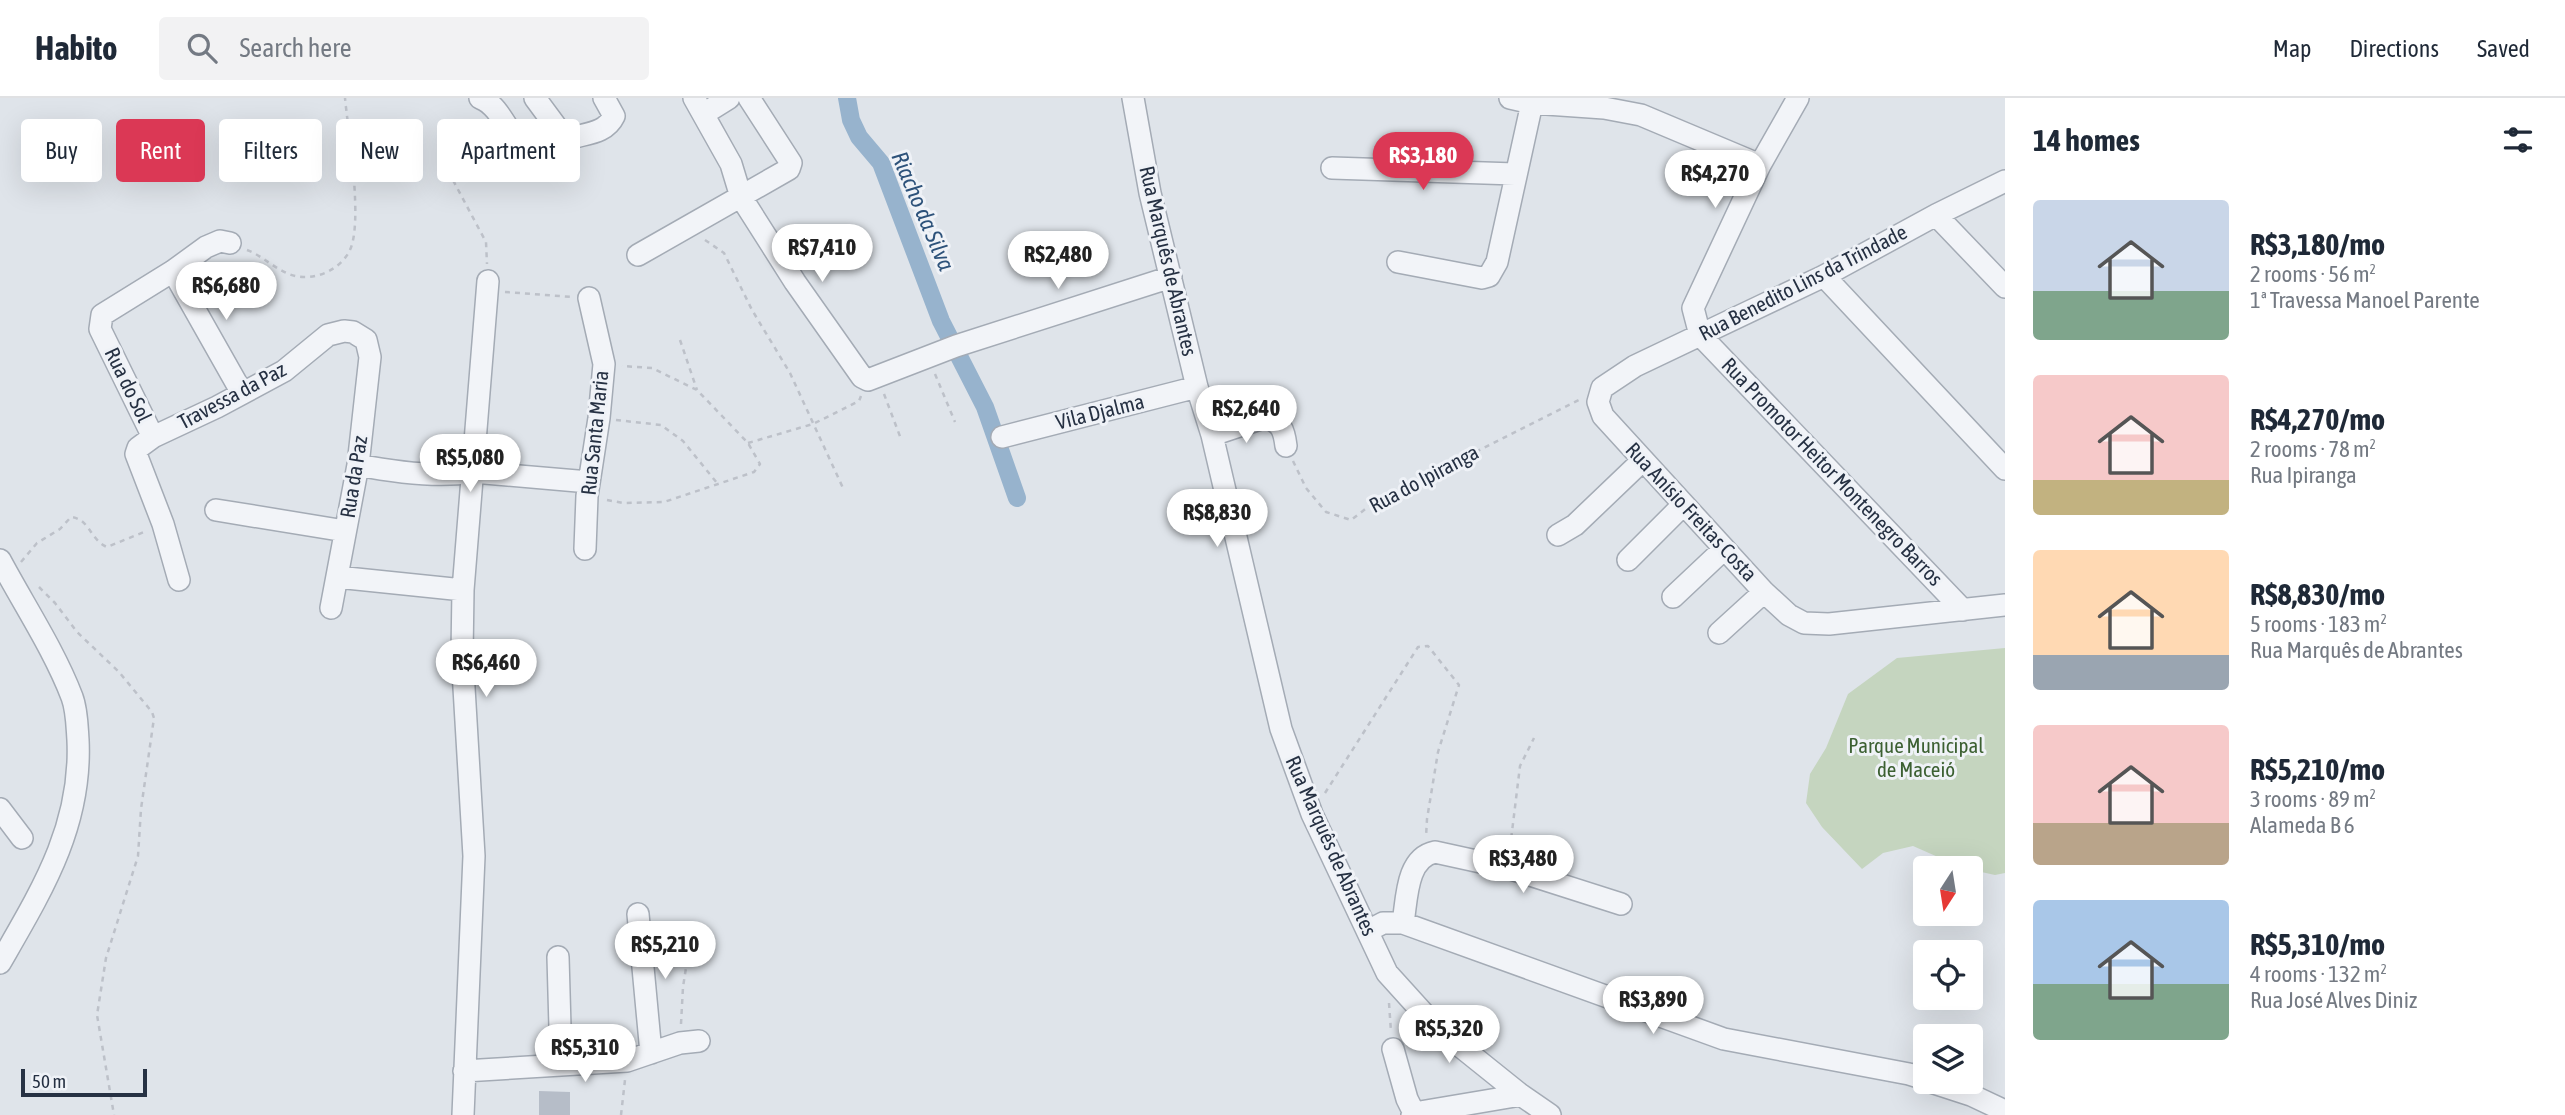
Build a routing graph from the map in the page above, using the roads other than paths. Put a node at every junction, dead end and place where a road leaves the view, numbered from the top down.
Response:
1 (480, 98) edge
2 (535, 98) edge
3 (604, 98) edge
4 (729, 98) edge
5 (749, 98) edge
6 (1133, 98) edge
7 (1510, 98) edge
8 (1798, 98) edge
9 (1532, 103) junction
10 (1606, 103) edge
11 (700, 105) edge
12 (501, 119) edge
13 (550, 119) edge
14 (580, 136) edge
15 (1760, 166) junction
16 (1332, 167) dead end
17 (1515, 174) junction
18 (2005, 181) edge
19 (741, 197) junction
20 (1936, 215) junction
21 (230, 243) road end
22 (638, 255) dead end
23 (1398, 262) dead end
24 (173, 271) junction
25 (1824, 276) junction
26 (1171, 277) junction
27 (488, 281) road end
28 (2005, 287) edge
29 (589, 298) road end
30 (1700, 335) junction
31 (369, 345) joint
32 (1197, 387) junction
33 (1602, 388) joint
34 (242, 393) junction
35 (1212, 435) junction
36 (153, 437) junction
37 (1002, 437) dead end
38 (1286, 446) road end
39 (1643, 460) junction
40 (358, 465) junction
41 (2005, 469) edge
42 (474, 472) junction
43 (588, 489) junction
44 (1683, 505) junction
45 (216, 510) dead end
46 (345, 531) junction
47 (1558, 535) dead end
48 (585, 549) dead end
49 (1724, 549) junction
50 (1628, 560) dead end
51 (4, 568) edge
52 (337, 577) junction
53 (179, 580) dead end
54 (463, 590) junction
55 (1764, 592) junction
56 (1673, 597) dead end
57 (2005, 605) edge
58 (331, 608) dead end
59 (1963, 610) junction
60 (1719, 633) dead end
61 (0, 809) edge
62 (22, 838) dead end
63 (1620, 904) dead end
64 (638, 914) dead end
65 (1403, 923) junction
66 (1367, 931) junction
67 (558, 957) dead end
68 (0, 963) edge
69 (689, 1042) road end
70 (1393, 1049) road end
71 (651, 1053) junction
72 (561, 1063) junction
73 (464, 1071) junction
74 (1913, 1075) edge
75 (1968, 1094) edge
76 (1521, 1095) junction
77 (2005, 1111) edge
78 (1413, 1114) edge
79 (463, 1115) edge
80 (1550, 1115) edge

1 - 12 street
2 - 13 street
3 - 14 street
4 - 11 street
5 - 19 street
6 - 26 street, Rua Marquês de Abrantes
7 - 9 street
8 - 15 street
9 - 10 street
9 - 17 street
10 - 15 street
11 - 19 street
15 - 30 street
16 - 17 street
17 - 23 street
18 - 20 street, Rua Benedito Lins da Trindade
19 - 22 street
19 - 26 street
20 - 25 street, Rua Benedito Lins da Trindade
20 - 28 street
21 - 24 street
24 - 34 street
24 - 36 street, Rua do Sol
25 - 30 street, Rua Benedito Lins da Trindade
25 - 41 street
26 - 32 street, Rua Marquês de Abrantes
27 - 42 street
29 - 43 street, Rua Santa Maria
30 - 33 street, Rua Benedito Lins da Trindade
30 - 59 street, Rua Promotor Heitor Montenegro Barros
31 - 34 street, Travessa da Paz
31 - 40 street, Rua da Paz
32 - 35 street, Rua Marquês de Abrantes
32 - 37 street, Vila Djalma
33 - 39 street, Rua Anísio Freitas Costa
34 - 36 street, Travessa da Paz
35 - 38 street
35 - 66 street, Rua Marquês de Abrantes
36 - 53 street, Travessa da Paz
39 - 44 street, Rua Anísio Freitas Costa
39 - 47 street
40 - 42 street
40 - 46 street, Rua da Paz
42 - 43 street
42 - 54 street
43 - 48 street, Rua Santa Maria
44 - 49 street, Rua Anísio Freitas Costa
44 - 50 street
45 - 46 street
46 - 52 street, Rua da Paz
49 - 55 street, Rua Anísio Freitas Costa
49 - 56 street
51 - 68 street
52 - 54 street
52 - 58 street, Rua da Paz
54 - 73 street
55 - 59 street, Rua Anísio Freitas Costa
55 - 60 street
57 - 59 street
61 - 62 street
63 - 65 street
64 - 71 street
65 - 66 street
65 - 74 street
66 - 76 street, Rua Marquês de Abrantes
67 - 72 street
69 - 71 street
70 - 78 street
71 - 72 street
72 - 73 street
73 - 79 street
75 - 77 street
76 - 78 street
76 - 80 street, Rua Marquês de Abrantes

